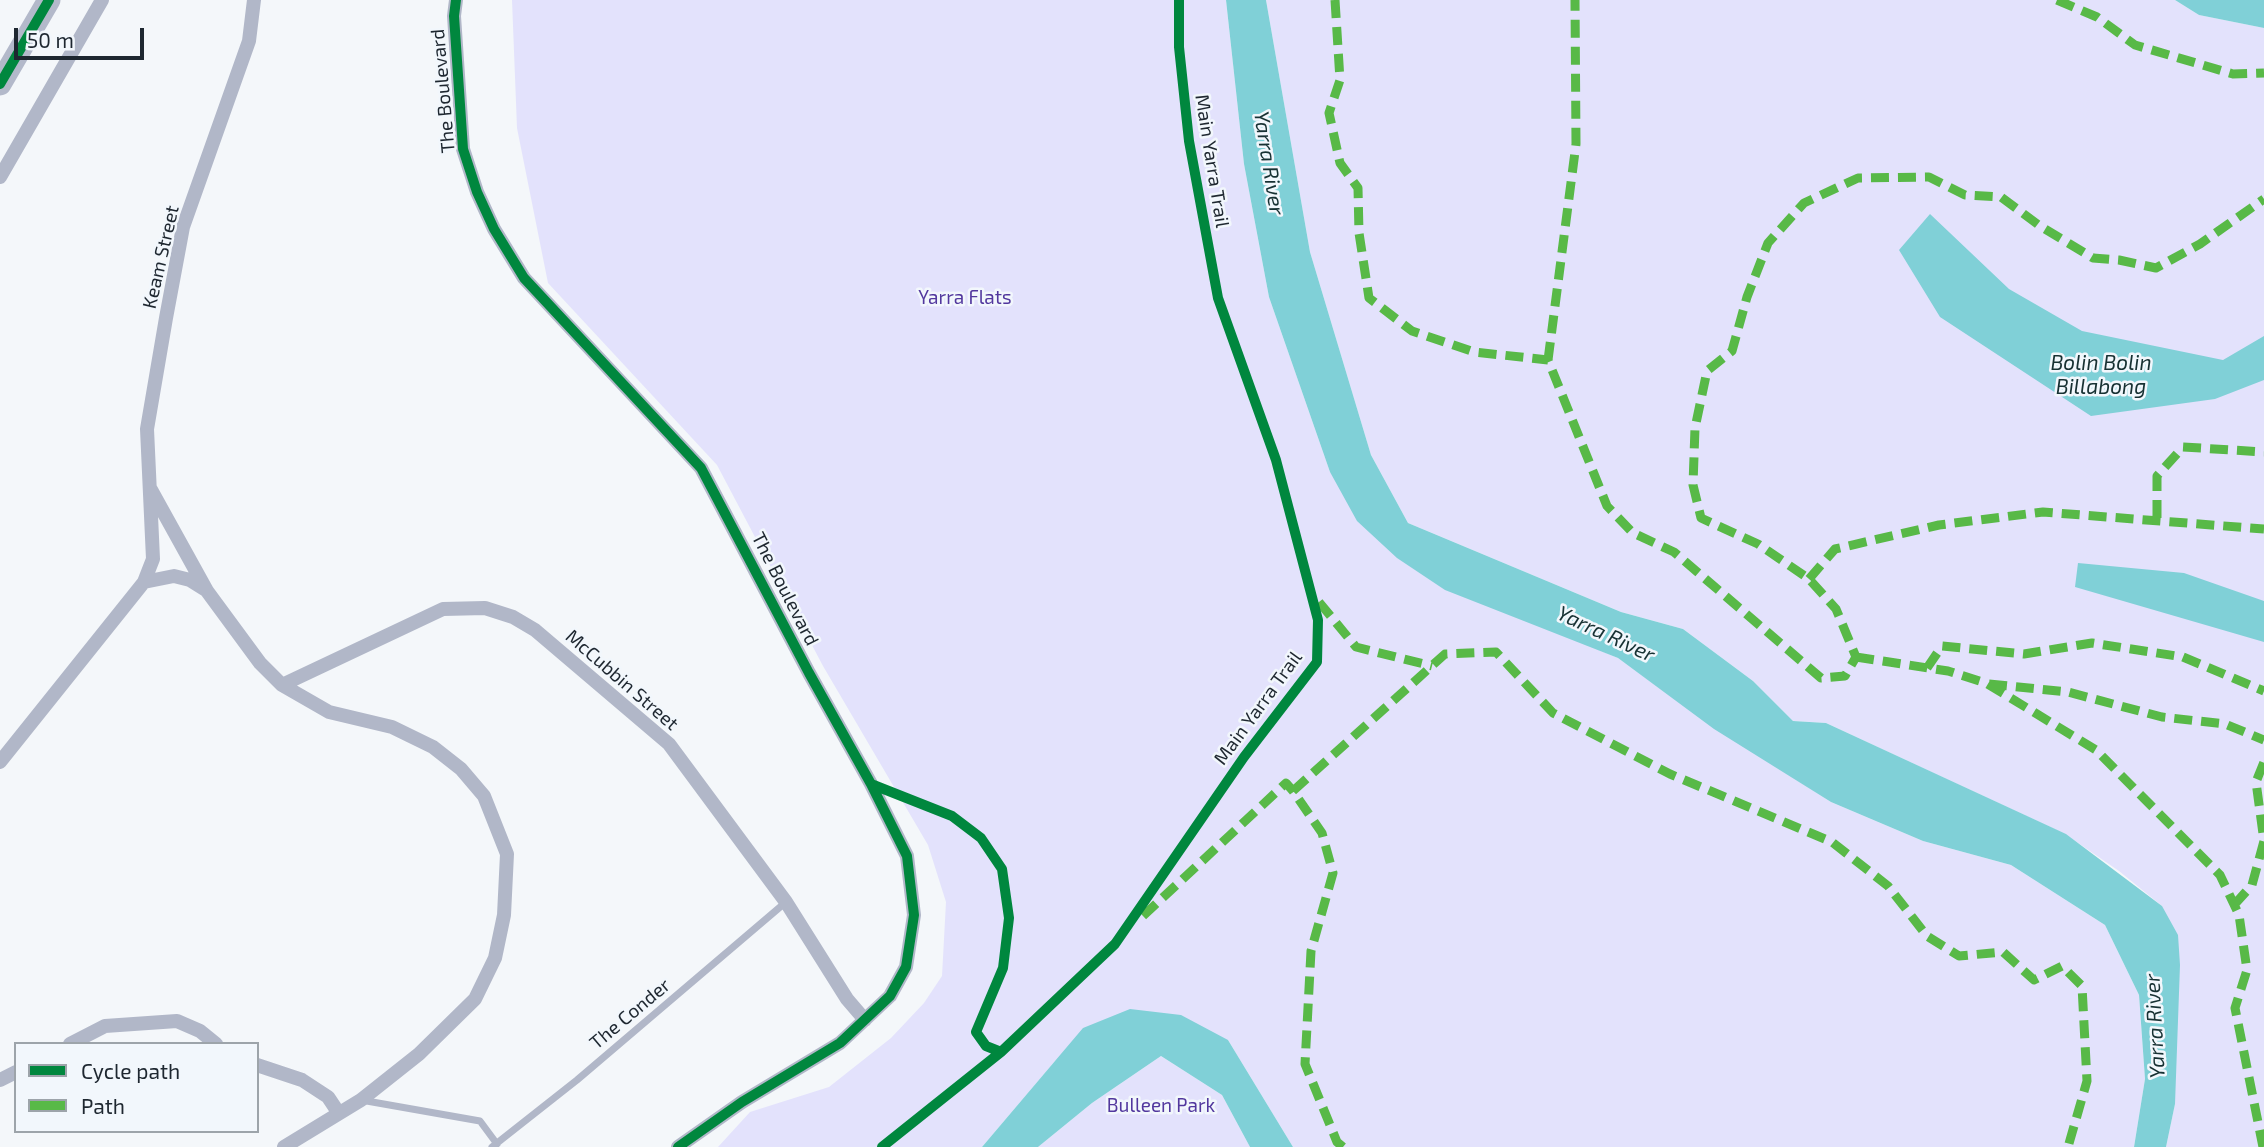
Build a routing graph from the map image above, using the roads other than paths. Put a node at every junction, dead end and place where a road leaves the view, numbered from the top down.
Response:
1 (49, 0) edge
2 (102, 0) edge
3 (254, 0) edge
4 (456, 0) edge
5 (0, 84) edge
6 (0, 177) edge
7 (150, 488) junction
8 (144, 582) junction
9 (207, 591) junction
10 (282, 685) junction
11 (0, 762) edge
12 (786, 902) junction
13 (865, 1020) junction
14 (74, 1042) edge
15 (214, 1042) edge
16 (259, 1066) edge
17 (361, 1100) junction
18 (338, 1112) junction
19 (494, 1145) edge
20 (284, 1147) edge
21 (678, 1147) edge

1 - 5 main road
2 - 6 street
3 - 7 street, Keam Street
4 - 13 street, The Boulevard
7 - 8 street, Keam Street
7 - 9 street, Keam Street
8 - 9 street
8 - 11 street, Keam Street
9 - 10 street, Keam Street
10 - 12 street, McCubbin Street
10 - 17 street, Keam Street
12 - 13 street, McCubbin Street
12 - 19 lane, The Conder
13 - 21 street, The Boulevard
14 - 15 street
16 - 18 street
17 - 18 street, Keam Street
17 - 19 lane
18 - 20 street, Keam Street

